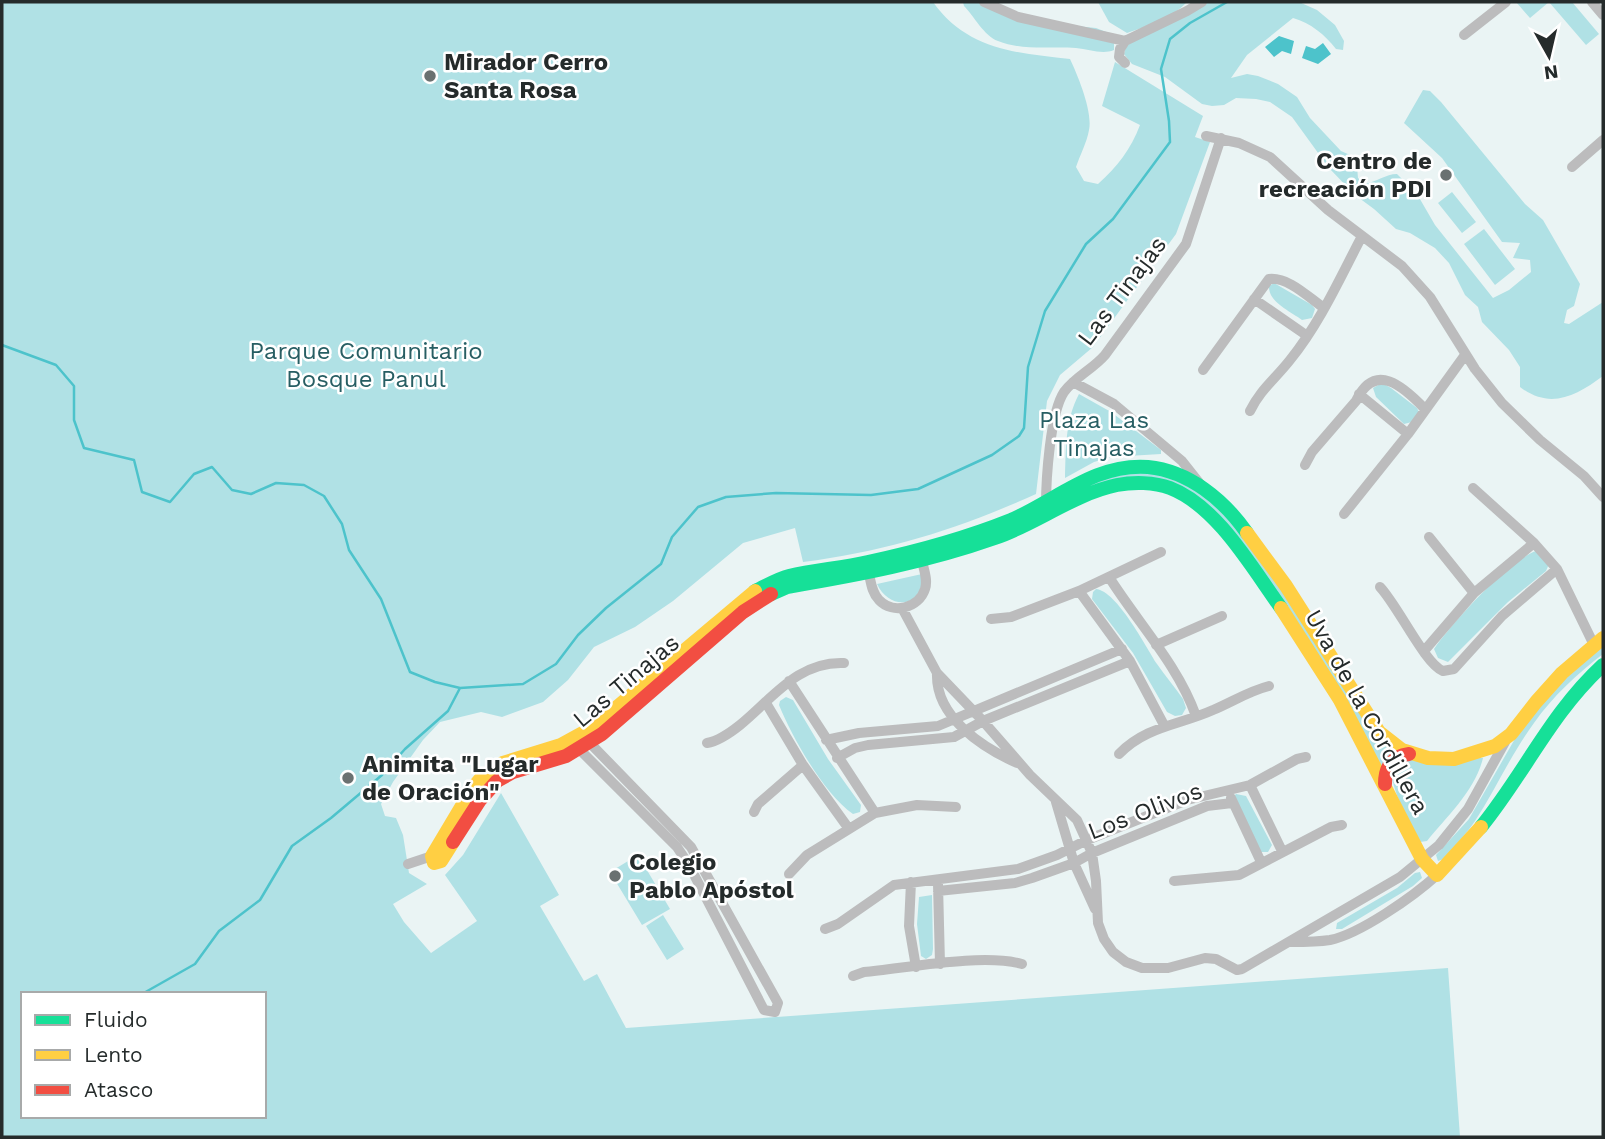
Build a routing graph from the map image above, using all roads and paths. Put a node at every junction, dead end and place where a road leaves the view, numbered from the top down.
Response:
1 (984, 2) edge
2 (1202, 2) edge
3 (1506, 2) edge
4 (1592, 2) edge
5 (1603, 15) edge
6 (1464, 35) dead end
7 (1125, 41) junction
8 (1125, 63) dead end
9 (1206, 135) dead end
10 (1221, 138) junction
11 (1603, 140) edge
12 (1572, 166) dead end
13 (1362, 236) junction
14 (1254, 299) junction
15 (1324, 308) junction
16 (1306, 335) junction
17 (1465, 355) junction
18 (1203, 370) dead end
19 (1073, 382) junction
20 (1359, 394) junction
21 (1425, 409) junction
22 (1250, 411) dead end
23 (1408, 434) junction
24 (1158, 441) junction
25 (1305, 465) dead end
26 (1158, 469) junction
27 (1203, 487) junction
28 (1473, 488) dead end
29 (1603, 498) edge
30 (1046, 509) junction
31 (1343, 514) dead end
32 (1429, 537) dead end
33 (1534, 543) junction
34 (1161, 552) dead end
35 (922, 561) junction
36 (1557, 569) junction
37 (869, 574) junction
38 (1109, 577) junction
39 (1380, 587) dead end
40 (1079, 591) junction
41 (1474, 593) junction
42 (902, 608) junction
43 (1222, 616) dead end
44 (991, 620) dead end
45 (1598, 642) edge
46 (1156, 645) junction
47 (1122, 649) junction
48 (1424, 651) junction
49 (1130, 661) junction
50 (844, 663) dead end
51 (1603, 665) edge
52 (937, 673) junction
53 (789, 681) junction
54 (1269, 685) dead end
55 (766, 703) junction
56 (972, 710) junction
57 (1196, 716) junction
58 (953, 718) junction
59 (984, 721) junction
60 (1164, 725) junction
61 (965, 730) junction
62 (826, 740) junction
63 (580, 741) junction
64 (1505, 742) junction
65 (707, 743) dead end
66 (1119, 754) dead end
67 (1409, 754) junction
68 (1306, 757) dead end
69 (837, 758) junction
70 (803, 765) junction
71 (1022, 765) junction
72 (1385, 784) junction
73 (1250, 785) junction
74 (1228, 790) junction
75 (1056, 802) junction
76 (1232, 803) junction
77 (956, 807) dead end
78 (754, 812) dead end
79 (875, 813) junction
80 (1342, 825) dead end
81 (849, 829) junction
82 (1087, 839) junction
83 (1069, 849) junction
84 (1282, 851) junction
85 (1092, 853) junction
86 (432, 856) joint
87 (1422, 859) junction
88 (1261, 862) junction
89 (1074, 863) junction
90 (408, 864) dead end
91 (789, 874) dead end
92 (1437, 874) junction
93 (937, 878) junction
94 (1174, 881) dead end
95 (911, 882) junction
96 (939, 891) junction
97 (1097, 915) junction
98 (825, 929) dead end
99 (1289, 942) junction
100 (940, 964) junction
101 (1022, 964) dead end
102 (916, 967) junction
103 (853, 976) dead end

1 - 7 street
2 - 7 street
3 - 6 street
4 - 5 street
7 - 8 street
9 - 10 street
10 - 13 street
10 - 19 street, Las Tinajas
11 - 12 street
13 - 15 street
13 - 17 street
14 - 15 street
14 - 16 street
14 - 18 street
15 - 16 street
16 - 22 street
17 - 21 street
17 - 29 street
19 - 24 street, Uva de la Cordillera
19 - 30 street, Las Tinajas
20 - 21 street
20 - 23 street
20 - 25 street
21 - 23 street
23 - 31 street
24 - 26 street
24 - 27 street, Uva de la Cordillera
26 - 27 street, Uva de la Cordillera
26 - 30 street, Uva de la Cordillera
27 - 67 street, Uva de la Cordillera
28 - 33 street
30 - 35 street, Las Tinajas
30 - 63 street, Las Tinajas
30 - 72 street, Uva de la Cordillera
32 - 41 street
33 - 36 street
33 - 41 street
34 - 38 street
35 - 37 street, Las Tinajas
35 - 42 street
36 - 45 street
36 - 48 street
37 - 42 street
37 - 63 street, Las Tinajas
38 - 40 street
38 - 46 street
39 - 48 street
40 - 44 street
40 - 47 street
41 - 48 street
42 - 52 street
43 - 46 street
45 - 64 street
46 - 57 street
47 - 49 street
47 - 56 street
49 - 59 street
49 - 60 street
50 - 53 street
51 - 92 street
52 - 56 street
52 - 58 street
53 - 55 street
53 - 62 street
54 - 57 street
55 - 65 street
55 - 70 street
56 - 58 street
56 - 59 street
57 - 60 street
58 - 61 street
58 - 62 street
59 - 61 street
59 - 71 street
60 - 66 street
61 - 69 street
61 - 71 street
62 - 69 street
63 - 63 street
63 - 86 street, Las Tinajas
64 - 67 street, Uva de la Cordillera
64 - 87 street
67 - 72 street
68 - 73 street, Los Olivos
69 - 79 street
70 - 78 street
70 - 81 street
71 - 75 street
72 - 87 street, Uva de la Cordillera
73 - 74 street, Los Olivos
73 - 84 street
74 - 76 street
74 - 82 street, Los Olivos
75 - 82 street
75 - 83 street
76 - 85 street, Los Olivos
76 - 88 street
77 - 79 street
79 - 81 street
80 - 84 street
81 - 91 street
82 - 83 street, Los Olivos
82 - 85 street
83 - 89 street
83 - 93 street, Los Olivos
84 - 88 street
85 - 89 street, Los Olivos
85 - 97 street
86 - 90 street
87 - 92 street, Uva de la Cordillera
87 - 99 street
88 - 94 street
89 - 96 street, Los Olivos
89 - 97 street
92 - 99 street
93 - 95 street, Los Olivos
93 - 96 street
95 - 98 street, Los Olivos
95 - 102 street
96 - 100 street
97 - 99 street
100 - 101 street
100 - 102 street
102 - 103 street

